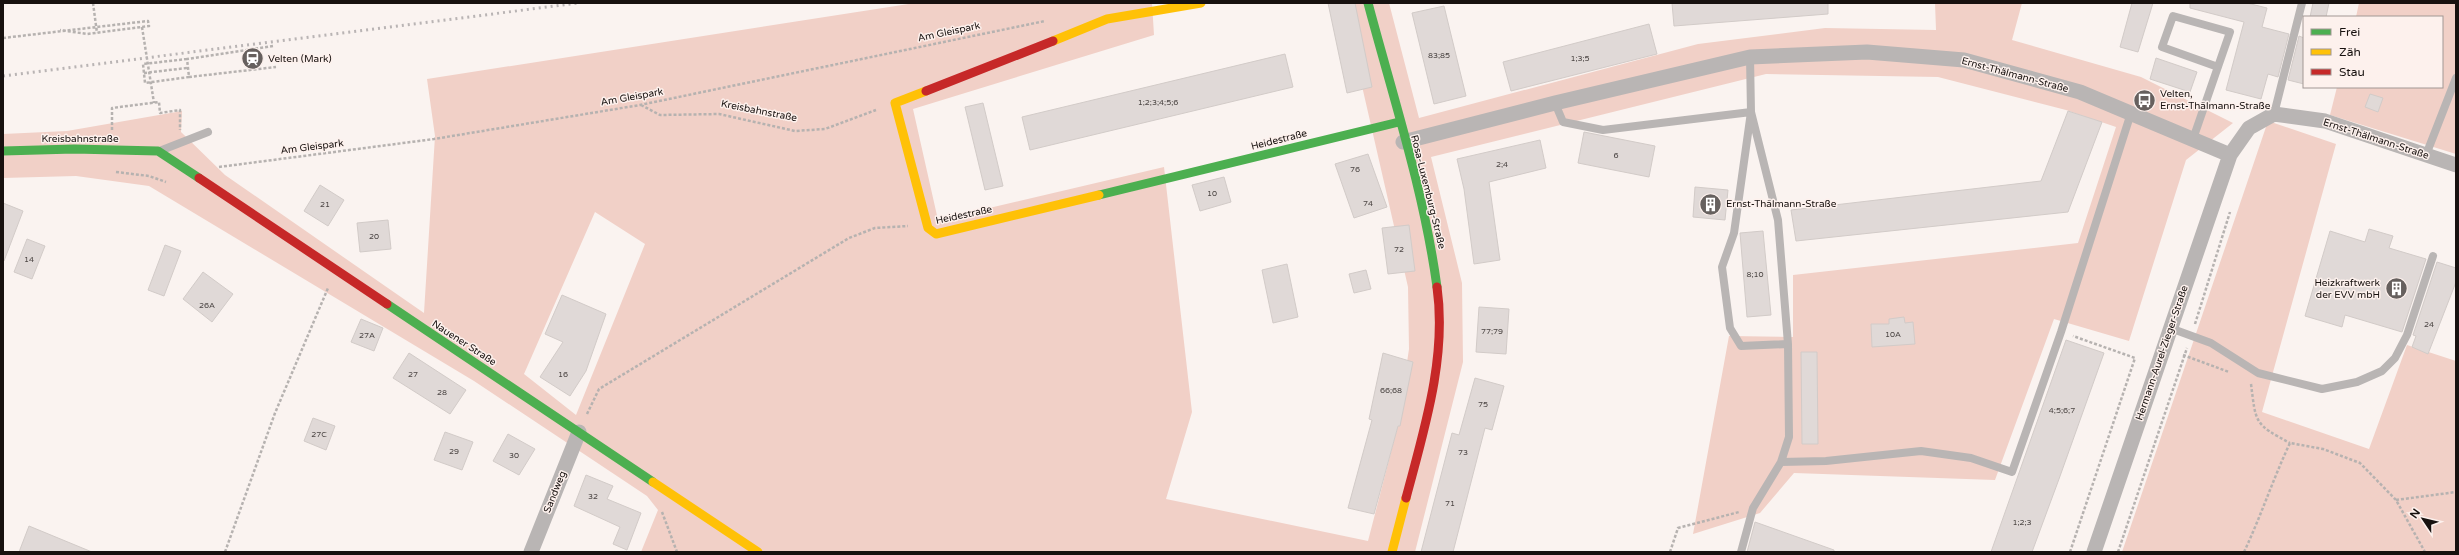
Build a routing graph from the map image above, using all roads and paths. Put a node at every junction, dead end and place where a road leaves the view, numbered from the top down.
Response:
1 (93, 3) edge
2 (1201, 3) edge
3 (1368, 3) edge
4 (2302, 3) edge
5 (1050, 20) dead end
6 (96, 26) junction
7 (142, 27) junction
8 (60, 30) junction
9 (97, 33) junction
10 (3, 38) edge
11 (273, 46) dead end
12 (1750, 57) junction
13 (187, 59) junction
14 (276, 67) dead end
15 (2218, 67) junction
16 (187, 68) junction
17 (149, 72) junction
18 (144, 73) junction
19 (189, 77) junction
20 (2456, 78) edge
21 (154, 103) junction
22 (895, 103) junction
23 (1555, 103) junction
24 (640, 105) junction
25 (112, 108) dead end
26 (1751, 112) junction
27 (2131, 113) junction
28 (2274, 114) junction
29 (1399, 122) junction
30 (208, 132) dead end
31 (174, 134) dead end
32 (2193, 139) junction
33 (1403, 142) junction
34 (3, 151) edge
35 (158, 151) junction
36 (2230, 155) junction
37 (2426, 155) junction
38 (2456, 165) edge
39 (215, 168) dead end
40 (928, 228) junction
41 (2433, 256) dead end
42 (337, 273) junction
43 (2170, 328) junction
44 (2061, 332) junction
45 (1788, 344) junction
46 (2164, 349) junction
47 (2234, 373) dead end
48 (2246, 380) dead end
49 (578, 432) junction
50 (2290, 443) junction
51 (1781, 462) junction
52 (2456, 492) edge
53 (2396, 500) junction
54 (1753, 508) junction
55 (661, 511) dead end
56 (226, 552) edge
57 (531, 552) edge
58 (677, 552) edge
59 (758, 552) edge
60 (1392, 552) edge
61 (1670, 552) edge
62 (1740, 552) edge
63 (2070, 552) edge
64 (2094, 552) edge
65 (2244, 552) edge
66 (2425, 552) edge

1 - 6 path
2 - 22 street
3 - 29 street, Rosa-Luxemburg-Straße
4 - 28 lane
5 - 24 path, Am Gleispark
6 - 7 path
6 - 8 path
6 - 9 path
7 - 9 path
7 - 17 path
8 - 9 path
8 - 10 path
11 - 13 path
12 - 23 street, Ernst-Thälmann-Straße
12 - 26 lane
12 - 27 street, Ernst-Thälmann-Straße
13 - 16 path
13 - 18 path
14 - 19 path
15 - 15 lane
15 - 32 lane
16 - 17 path
16 - 19 path
17 - 18 path
17 - 21 path
18 - 19 path
20 - 37 lane
21 - 25 path
21 - 31 path
22 - 24 path, Kreisbahnstraße
22 - 40 street, Heidestraße
23 - 26 lane
23 - 33 street, Ernst-Thälmann-Straße
24 - 39 path, Am Gleispark
26 - 45 lane
26 - 45 lane
27 - 32 street, Ernst-Thälmann-Straße
27 - 44 lane
28 - 36 street
28 - 37 street, Ernst-Thälmann-Straße
29 - 33 street, Rosa-Luxemburg-Straße
29 - 40 street, Heidestraße
30 - 35 lane
32 - 36 street, Ernst-Thälmann-Straße
33 - 60 street, Rosa-Luxemburg-Straße
34 - 35 street, Kreisbahnstraße
35 - 42 street, Nauener Straße
36 - 43 street, Hermann-Aurel-Zieger-Straße
37 - 38 street, Ernst-Thälmann-Straße
40 - 49 path
41 - 43 lane
42 - 49 street, Nauener Straße
42 - 56 path
43 - 46 street, Hermann-Aurel-Zieger-Straße
44 - 51 lane
44 - 63 path
45 - 51 lane
46 - 47 path
46 - 64 street, Hermann-Aurel-Zieger-Straße
48 - 50 path
49 - 57 street, Sandweg
49 - 59 street, Nauener Straße
50 - 53 path
50 - 65 path
51 - 54 lane
52 - 53 path
53 - 66 path
54 - 61 path
54 - 62 lane
55 - 58 path

